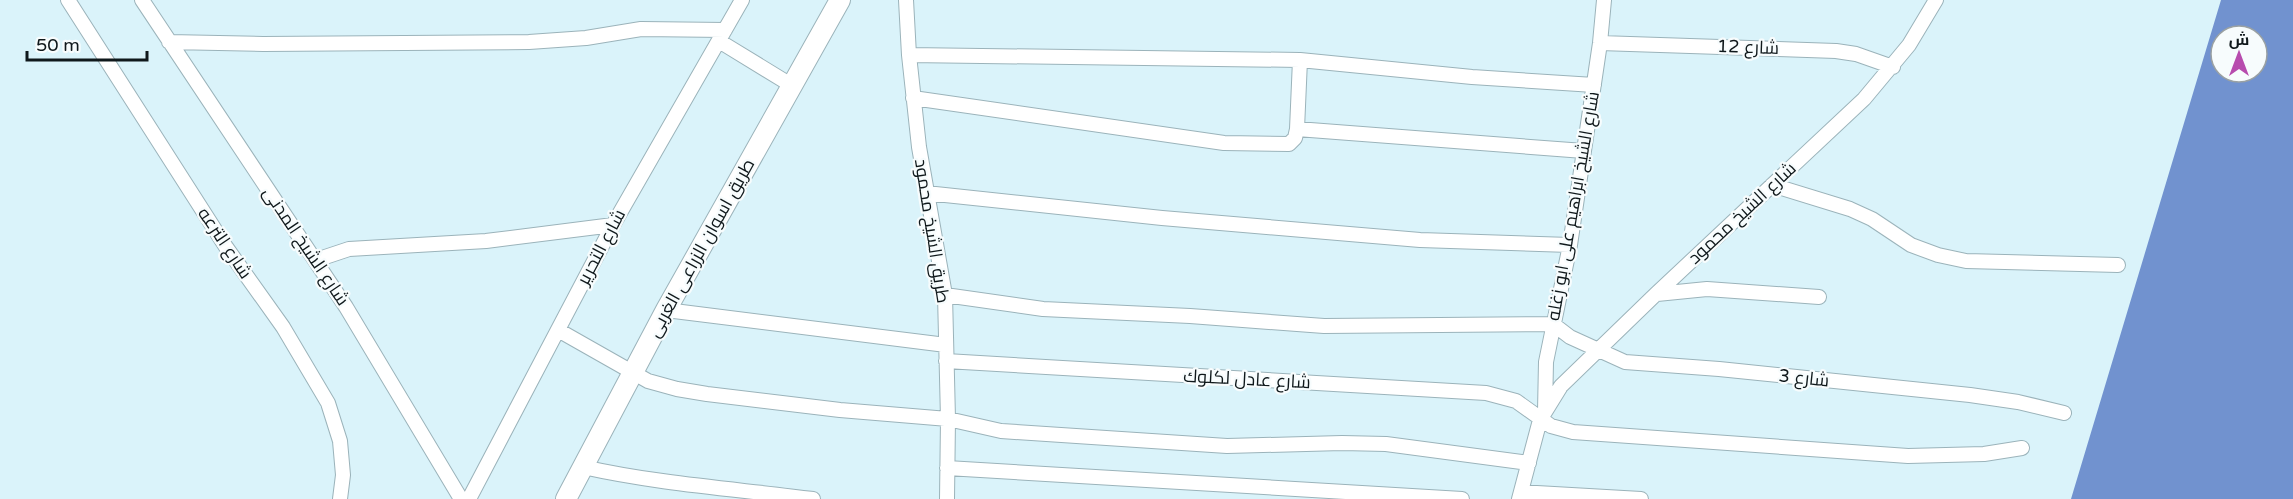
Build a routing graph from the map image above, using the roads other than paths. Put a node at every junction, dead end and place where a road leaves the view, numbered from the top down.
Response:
1 (68, 0) edge
2 (142, 0) edge
3 (742, 0) edge
4 (840, 0) edge
5 (906, 0) edge
6 (1604, 0) edge
7 (1936, 0) edge
8 (722, 35) junction
9 (169, 42) junction
10 (1600, 43) junction
11 (909, 55) junction
12 (1300, 60) junction
13 (1893, 66) junction
14 (791, 85) junction
15 (1594, 85) junction
16 (914, 98) junction
17 (1297, 129) junction
18 (1584, 151) junction
19 (1772, 184) junction
20 (926, 193) junction
21 (613, 225) junction
22 (1570, 245) junction
23 (316, 260) junction
24 (2118, 265) dead end
25 (1656, 294) junction
26 (945, 295) junction
27 (1820, 297) dead end
28 (666, 310) junction
29 (1553, 324) junction
30 (558, 330) junction
31 (946, 345) junction
32 (1599, 350) junction
33 (946, 361) junction
34 (633, 373) junction
35 (2064, 413) dead end
36 (1543, 415) junction
37 (948, 419) junction
38 (2022, 448) dead end
39 (1529, 463) junction
40 (583, 467) junction
41 (947, 468) junction
42 (1520, 496) edge
43 (340, 499) edge
44 (461, 499) edge
45 (469, 499) edge
46 (566, 499) edge
47 (813, 499) edge
48 (947, 499) edge
49 (1462, 499) edge
50 (1641, 499) edge

1 - 43 street, شارع الترعه
2 - 9 street, شارع الشيخ المدنى
3 - 8 street, شارع التحرير
4 - 14 main road, طريق اسوان الزراعى الغربى
5 - 11 street, طريق الشيخ محمود
6 - 10 street, شارع الشيخ ابراهيم على ابو زغله
7 - 13 street, شارع الشيخ محمود
8 - 9 street
8 - 14 street
8 - 21 street, شارع التحرير
9 - 23 street, شارع الشيخ المدنى
10 - 13 street, شارع 12
10 - 15 street, شارع الشيخ ابراهيم على ابو زغله
11 - 12 street
11 - 16 street, طريق الشيخ محمود
12 - 15 street
12 - 17 street
13 - 19 street, شارع الشيخ محمود
14 - 28 main road, طريق اسوان الزراعى الغربى
15 - 18 street, شارع الشيخ ابراهيم على ابو زغله
16 - 17 street
16 - 20 street, طريق الشيخ محمود
17 - 18 street
18 - 22 street, شارع الشيخ ابراهيم على ابو زغله
19 - 24 street
19 - 25 street, شارع الشيخ محمود
20 - 22 street
20 - 26 street, طريق الشيخ محمود
21 - 23 street
21 - 30 street, شارع التحرير
22 - 29 street, شارع الشيخ ابراهيم على ابو زغله
23 - 44 street, شارع الشيخ المدنى
25 - 27 street
25 - 32 street, شارع الشيخ محمود
26 - 29 street
26 - 31 street, طريق الشيخ محمود
28 - 31 street
28 - 34 main road, طريق اسوان الزراعى الغربى
29 - 32 street, شارع 3
29 - 36 street, شارع الشيخ ابراهيم على ابو زغله
30 - 34 street
30 - 45 street, شارع التحرير
31 - 33 street, طريق الشيخ محمود
32 - 35 street, شارع 3
32 - 36 street, شارع الشيخ محمود
33 - 36 street, شارع عادل لكلوك
33 - 37 street, طريق الشيخ محمود
34 - 37 street
34 - 40 main road, طريق اسوان الزراعى الغربى
36 - 38 street, شارع عادل لكلوك
36 - 39 street
37 - 39 street
37 - 41 street, طريق الشيخ محمود
39 - 42 street
40 - 46 main road, طريق اسوان الزراعى الغربى
40 - 47 street
41 - 48 street, طريق الشيخ محمود
41 - 49 street
42 - 50 street

